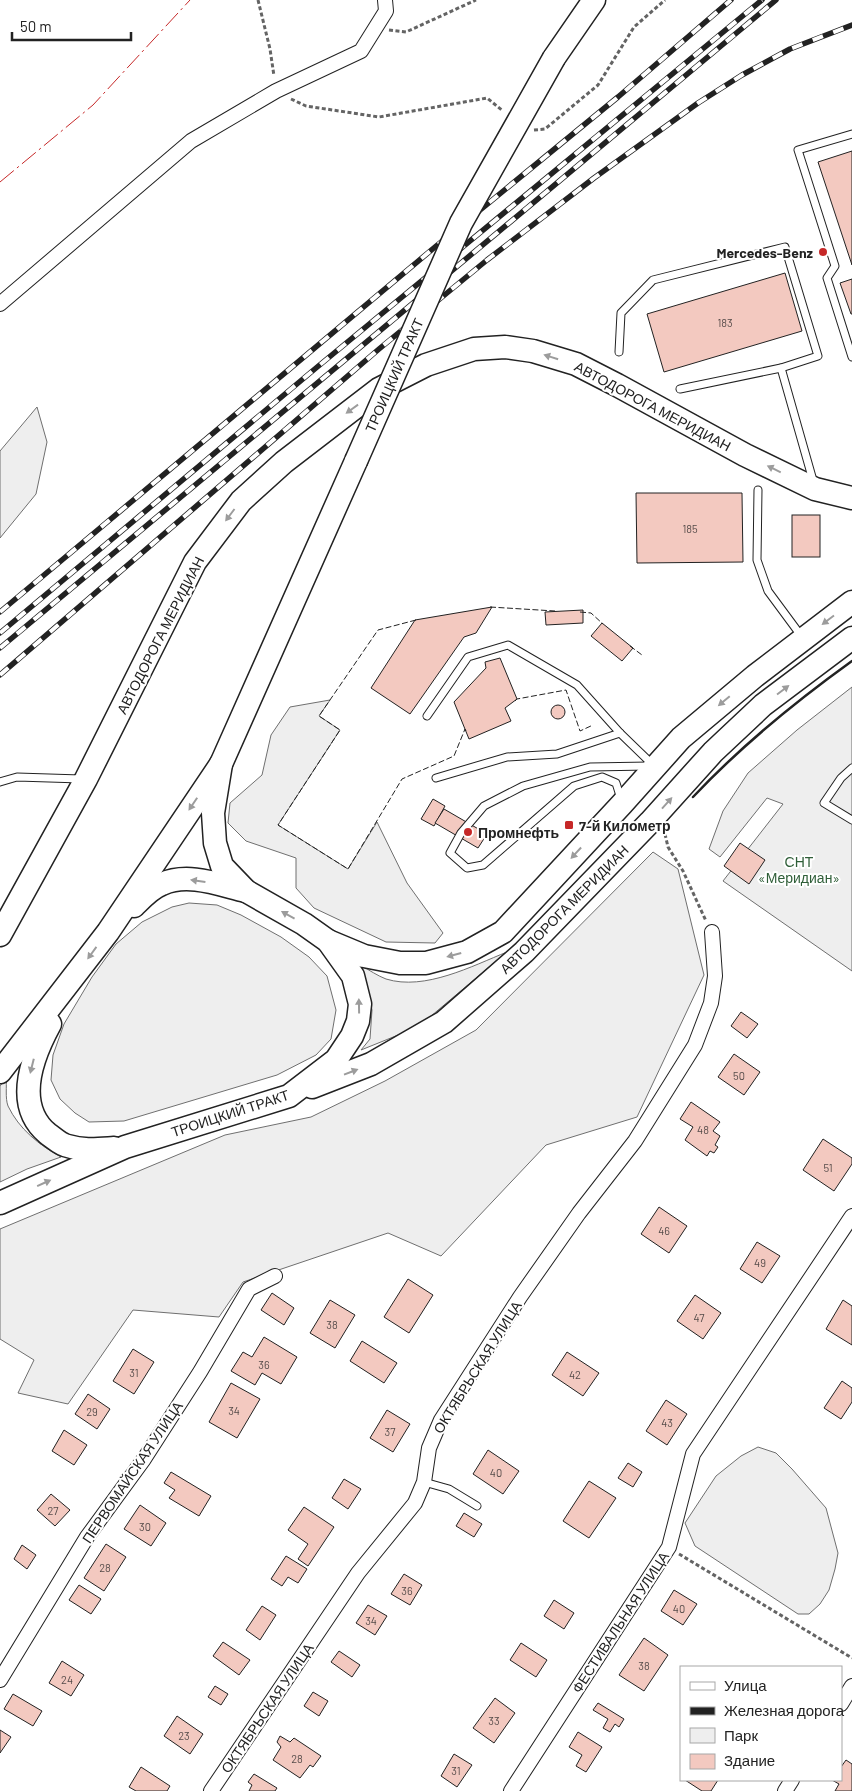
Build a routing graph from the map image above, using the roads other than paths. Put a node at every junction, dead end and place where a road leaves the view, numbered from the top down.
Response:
1 (385, 0) edge
2 (594, 0) edge
3 (852, 134) edge
4 (0, 304) edge
5 (619, 352) dead end
6 (852, 357) edge
7 (781, 368) junction
8 (680, 389) dead end
9 (815, 489) junction
10 (758, 490) dead end
11 (852, 498) edge
12 (852, 602) edge
13 (852, 638) edge
14 (803, 639) junction
15 (427, 716) dead end
16 (620, 733) junction
17 (220, 764) junction
18 (654, 766) junction
19 (852, 768) edge
20 (436, 778) dead end
21 (86, 779) junction
22 (0, 782) edge
23 (622, 804) junction
24 (852, 820) edge
25 (246, 891) junction
26 (108, 932) junction
27 (712, 932) road end
28 (0, 935) edge
29 (328, 941) junction
30 (76, 975) junction
31 (0, 1072) edge
32 (289, 1096) junction
33 (126, 1147) junction
34 (0, 1204) edge
35 (852, 1216) edge
36 (275, 1276) dead end
37 (424, 1482) junction
38 (477, 1506) dead end
39 (0, 1680) edge
40 (852, 1686) edge
41 (842, 1702) edge
42 (211, 1791) edge
43 (511, 1791) edge

1 - 4 street
2 - 17 main road, ТРОИЦКИЙ ТРАКТ, bridge
3 - 6 lane
5 - 7 lane
7 - 8 lane
7 - 9 lane
9 - 11 main road, АВТОДОРОГА МЕРИДИАН
9 -> 21 main road, АВТОДОРОГА МЕРИДИАН
10 - 14 lane
12 -> 14 main road, АВТОДОРОГА МЕРИДИАН
32 -> 13 main road, АВТОДОРОГА МЕРИДИАН
14 -> 18 main road, АВТОДОРОГА МЕРИДИАН
15 - 16 lane
16 - 18 lane
16 - 20 lane
17 - 25 main road, ТРОИЦКИЙ ТРАКТ
17 -> 26 main road, ТРОИЦКИЙ ТРАКТ
18 - 23 main road, АВТОДОРОГА МЕРИДИАН
18 - 23 lane
19 - 24 lane
21 - 22 lane
21 - 28 main road, АВТОДОРОГА МЕРИДИАН
23 -> 29 main road, АВТОДОРОГА МЕРИДИАН
25 -> 26 main road
29 -> 25 main road, ТРОИЦКИЙ ТРАКТ
26 -> 30 main road, ТРОИЦКИЙ ТРАКТ
27 - 37 street, ОКТЯБРЬСКАЯ УЛИЦА
32 -> 29 main road, ТРОИЦКИЙ ТРАКТ
30 - 31 main road, ТРОИЦКИЙ ТРАКТ
30 -> 33 main road
32 - 33 main road, ТРОИЦКИЙ ТРАКТ
34 -> 33 main road, ТРОИЦКИЙ ТРАКТ
35 - 43 street, ФЕСТИВАЛЬНАЯ УЛИЦА
36 - 39 street, ПЕРВОМАЙСКАЯ УЛИЦА
37 - 38 lane
37 - 42 street, ОКТЯБРЬСКАЯ УЛИЦА
40 - 41 street

